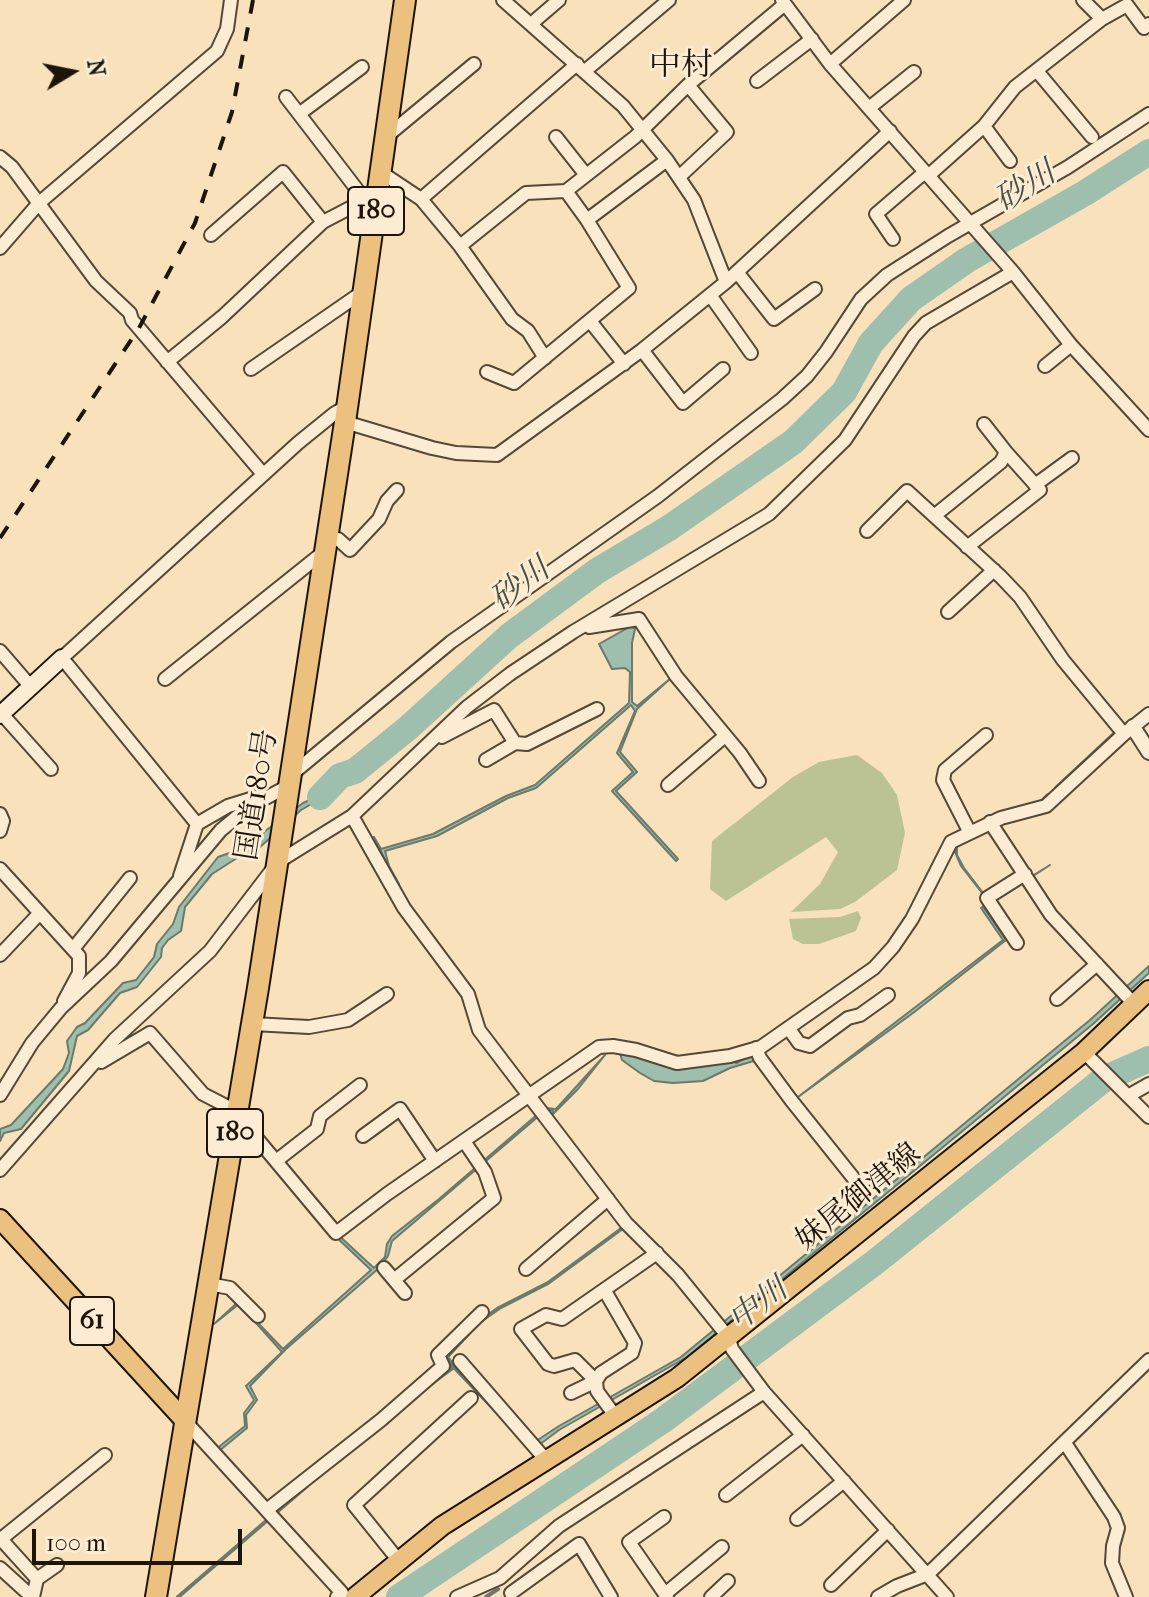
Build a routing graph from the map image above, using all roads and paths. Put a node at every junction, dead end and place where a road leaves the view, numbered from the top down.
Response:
1 (231, 0) edge
2 (405, 0) edge
3 (503, 0) edge
4 (559, 0) edge
5 (669, 0) edge
6 (904, 0) edge
7 (1083, 0) edge
8 (784, 2) edge
9 (1102, 19) junction
10 (531, 24) junction
11 (1149, 24) edge
12 (812, 39) junction
13 (474, 64) dead end
14 (830, 64) junction
15 (362, 67) dead end
16 (581, 68) junction
17 (1037, 71) junction
18 (914, 72) dead end
19 (757, 81) dead end
20 (688, 85) junction
21 (286, 97) dead end
22 (869, 108) junction
23 (299, 114) junction
24 (1149, 114) edge
25 (984, 126) junction
26 (642, 128) junction
27 (890, 131) junction
28 (387, 136) junction
29 (556, 137) dead end
30 (1092, 137) dead end
31 (0, 157) edge
32 (667, 160) junction
33 (1010, 161) dead end
34 (382, 173) junction
35 (926, 174) junction
36 (586, 175) junction
37 (679, 177) junction
38 (566, 191) junction
39 (421, 199) junction
40 (371, 201) junction
41 (39, 203) junction
42 (587, 220) junction
43 (323, 222) junction
44 (971, 227) junction
45 (211, 235) dead end
46 (893, 239) dead end
47 (460, 246) junction
48 (0, 248) edge
49 (1010, 270) junction
50 (737, 272) junction
51 (726, 282) junction
52 (815, 289) dead end
53 (364, 291) junction
54 (710, 295) junction
55 (590, 321) junction
56 (1071, 345) junction
57 (642, 350) junction
58 (751, 353) dead end
59 (545, 358) junction
60 (167, 362) junction
61 (624, 364) junction
62 (1045, 366) dead end
63 (251, 369) dead end
64 (723, 369) dead end
65 (487, 372) dead end
66 (346, 414) junction
67 (984, 424) dead end
68 (1147, 425) edge
69 (1006, 452) junction
70 (1072, 458) dead end
71 (263, 474) junction
72 (1035, 485) junction
73 (397, 490) dead end
74 (934, 516) junction
75 (867, 531) dead end
76 (326, 544) junction
77 (967, 547) junction
78 (994, 570) junction
79 (948, 612) dead end
80 (580, 628) junction
81 (0, 651) edge
82 (62, 658) junction
83 (165, 679) dead end
84 (31, 687) junction
85 (597, 709) dead end
86 (1149, 714) edge
87 (1, 715) edge
88 (1129, 730) junction
89 (986, 735) dead end
90 (725, 736) junction
91 (430, 742) junction
92 (515, 743) junction
93 (1149, 752) edge
94 (486, 760) dead end
95 (51, 769) dead end
96 (759, 781) dead end
97 (668, 785) dead end
98 (285, 787) junction
99 (0, 814) edge
100 (352, 816) junction
101 (990, 822) junction
102 (197, 824) junction
103 (0, 831) edge
104 (969, 831) junction
105 (279, 853) junction
106 (0, 869) edge
107 (1025, 874) junction
108 (130, 878) dead end
109 (180, 880) junction
110 (39, 914) junction
111 (1017, 943) dead end
112 (73, 949) junction
113 (0, 955) edge
114 (1097, 964) junction
115 (1149, 990) edge
116 (387, 994) dead end
117 (888, 995) dead end
118 (1057, 999) dead end
119 (1134, 1004) junction
120 (61, 1008) junction
121 (253, 1024) junction
122 (789, 1029) junction
123 (756, 1048) junction
124 (1087, 1055) junction
125 (89, 1070) junction
126 (1149, 1084) edge
127 (360, 1085) dead end
128 (0, 1095) edge
129 (529, 1096) junction
130 (1128, 1096) junction
131 (1149, 1117) edge
132 (237, 1118) junction
133 (363, 1136) dead end
134 (464, 1141) junction
135 (276, 1161) junction
136 (435, 1161) junction
137 (0, 1170) edge
138 (868, 1178) dead end
139 (608, 1199) junction
140 (0, 1219) edge
141 (657, 1253) junction
142 (384, 1268) dead end
143 (526, 1269) dead end
144 (394, 1280) junction
145 (209, 1284) junction
146 (605, 1291) junction
147 (405, 1293) dead end
148 (482, 1312) dead end
149 (258, 1316) dead end
150 (731, 1343) junction
151 (1149, 1360) edge
152 (460, 1361) dead end
153 (596, 1381) junction
154 (764, 1392) junction
155 (571, 1393) dead end
156 (471, 1398) dead end
157 (616, 1417) junction
158 (186, 1422) junction
159 (803, 1435) junction
160 (1065, 1443) junction
161 (105, 1455) dead end
162 (546, 1460) junction
163 (844, 1481) junction
164 (726, 1495) dead end
165 (271, 1513) junction
166 (664, 1517) dead end
167 (797, 1519) dead end
168 (888, 1530) junction
169 (0, 1538) edge
170 (722, 1547) dead end
171 (399, 1561) junction
172 (57, 1565) dead end
173 (0, 1568) edge
174 (928, 1574) junction
175 (500, 1578) junction
176 (37, 1579) junction
177 (728, 1581) dead end
178 (831, 1585) dead end
179 (513, 1595) edge
180 (666, 1596) edge
181 (32, 1597) edge
182 (156, 1597) edge
183 (337, 1597) edge
184 (355, 1597) edge
185 (457, 1597) edge
186 (611, 1597) edge
187 (711, 1597) edge
188 (878, 1597) edge
189 (947, 1597) edge
190 (1126, 1597) edge

1 - 41 street
2 - 28 highway, 国道180号 / 180
3 - 10 street
4 - 10 street
5 - 16 street
6 - 14 street
7 - 9 street
8 - 12 street
8 - 20 street
9 - 11 street
9 - 17 street
10 - 16 street
12 - 14 street
12 - 19 street
13 - 28 street
14 - 22 street
15 - 23 street
16 - 26 street
16 - 39 street
17 - 25 street
17 - 30 street
18 - 22 street
20 - 26 street
20 - 37 street
21 - 23 street
22 - 27 street
23 - 40 street
24 - 44 street
25 - 33 street
25 - 35 street
26 - 32 street
26 - 36 street
27 - 35 street
27 - 50 street
28 - 34 highway, 国道180号 / 180
29 - 36 street
31 - 41 street
32 - 37 street
32 - 42 street
34 - 39 street
34 - 40 highway, 国道180号 / 180
35 - 44 street
35 - 46 street
36 - 38 street
37 - 51 street
38 - 42 street
38 - 47 street
39 - 47 street
40 - 43 street
40 - 53 highway, 国道180号 / 180
41 - 48 street
41 - 60 street
42 - 55 street
43 - 45 street
43 - 60 street
44 - 49 street
44 - 98 street
47 - 59 street
49 - 56 street
49 - 80 street
50 - 51 street
50 - 52 street
51 - 54 street
53 - 63 street
53 - 66 highway, 国道180号 / 180
54 - 57 street
54 - 58 street
55 - 59 street
55 - 61 street
56 - 62 street
56 - 68 street
57 - 61 street
57 - 64 street
59 - 65 street
60 - 71 street
61 - 66 street
66 - 71 street
66 - 76 highway, 国道180号 / 180
67 - 69 street
69 - 72 street
69 - 74 street
70 - 72 street
71 - 82 street
72 - 77 street
73 - 76 street
74 - 75 street
74 - 77 street
76 - 83 street
76 - 98 highway, 国道180号 / 180
77 - 78 street
78 - 79 street
78 - 88 street
80 - 90 street
80 - 91 street
81 - 84 street
82 - 84 main road
82 - 102 street
84 - 87 main road
85 - 92 street
86 - 88 street
87 - 95 street
88 - 93 street
88 - 101 street
89 - 104 street
90 - 96 street
90 - 97 street
91 - 92 street
91 - 100 street
92 - 94 street
98 - 102 street
98 - 105 highway, 国道180号 / 180
98 - 109 street
99 - 103 street
100 - 105 street
100 - 129 street
101 - 104 street
101 - 107 street
102 - 109 street
104 - 122 street
105 - 121 highway, 国道180号 / 180
105 - 125 street
106 - 110 street
107 - 111 street
107 - 114 street
108 - 112 street
109 - 120 street
110 - 112 street
110 - 113 street
112 - 120 street
114 - 118 street
114 - 119 street
115 - 119 main road, 妹尾御津線
116 - 121 street
117 - 122 street
119 - 124 main road, 妹尾御津線
120 - 128 street
121 - 132 highway, 国道180号 / 180
122 - 123 street
123 - 129 street
123 - 138 street
124 - 130 street
124 - 150 main road, 妹尾御津線
125 - 132 street
125 - 137 street
126 - 130 street
127 - 135 street
129 - 134 street
129 - 139 street
130 - 131 street
132 - 135 street
132 - 145 highway, 国道180号 / 180
133 - 136 street
134 - 136 street
134 - 144 street
135 - 136 street
139 - 141 street
139 - 143 street
140 - 158 main road, 61
141 - 146 street
141 - 150 street
142 - 144 street
144 - 147 street
145 - 149 street
145 - 158 highway, 国道180号 / 180
146 - 153 street
146 - 153 street
148 - 165 street
150 - 154 street
150 - 157 main road, 妹尾御津線
151 - 160 street
152 - 162 street
153 - 155 street
153 - 157 street
154 - 159 street
154 - 175 street
156 - 171 street
157 - 162 main road, 妹尾御津線
158 - 165 street
158 - 182 highway, 国道180号 / 180
159 - 163 street
159 - 164 street
160 - 174 street
160 - 190 street
161 - 169 street
162 - 171 main road, 妹尾御津線
163 - 167 street
163 - 168 street
165 - 183 street
166 - 180 street
168 - 174 street
168 - 178 street
169 - 176 street
170 - 180 street
171 - 184 main road, 妹尾御津線
172 - 176 street
173 - 181 street
174 - 188 street
174 - 189 street
175 - 179 street
175 - 185 street
176 - 181 street
177 - 187 street
179 - 186 street

